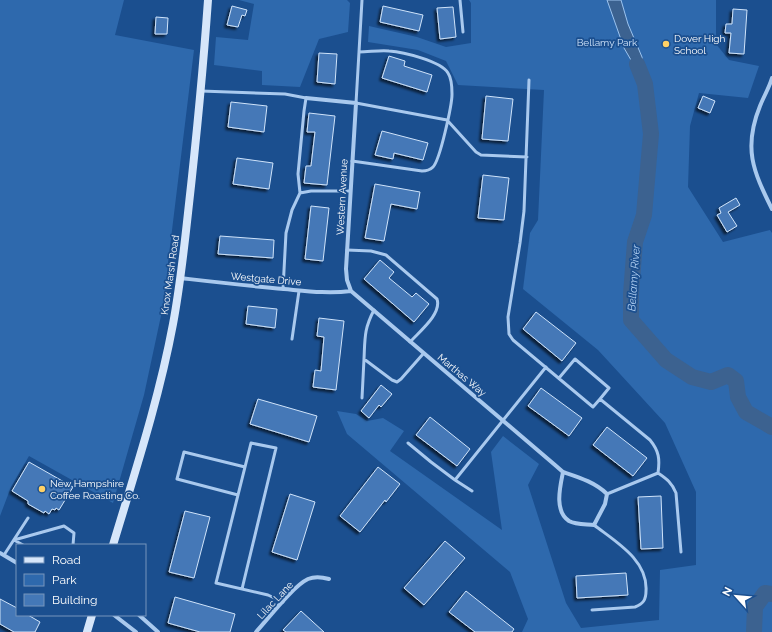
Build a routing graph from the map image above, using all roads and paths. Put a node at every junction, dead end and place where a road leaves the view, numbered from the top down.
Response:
1 (208, 0) edge
2 (362, 0) edge
3 (460, 0) edge
4 (462, 32) dead end
5 (359, 52) junction
6 (772, 78) edge
7 (529, 80) dead end
8 (201, 91) junction
9 (306, 98) junction
10 (356, 103) junction
11 (447, 120) junction
12 (527, 157) junction
13 (352, 161) junction
14 (350, 191) junction
15 (300, 193) junction
16 (772, 209) edge
17 (347, 250) junction
18 (180, 278) junction
19 (283, 289) junction
20 (299, 291) junction
21 (351, 291) junction
22 (374, 310) junction
23 (292, 339) dead end
24 (410, 342) junction
25 (423, 354) junction
26 (364, 358) junction
27 (546, 367) junction
28 (559, 378) junction
29 (362, 398) dead end
30 (600, 399) junction
31 (504, 420) junction
32 (408, 443) dead end
33 (245, 467) junction
34 (563, 472) junction
35 (658, 473) junction
36 (455, 480) junction
37 (472, 491) dead end
38 (607, 494) junction
39 (238, 495) junction
40 (28, 518) dead end
41 (594, 525) junction
42 (14, 540) junction
43 (20, 544) edge
44 (73, 544) edge
45 (113, 544) edge
46 (681, 552) dead end
47 (2, 554) edge
48 (16, 562) edge
49 (329, 579) dead end
50 (242, 588) junction
51 (283, 602) junction
52 (592, 610) dead end
53 (92, 616) edge
54 (115, 616) edge
55 (140, 616) edge
56 (87, 632) edge
57 (136, 632) edge
58 (158, 632) edge
59 (256, 632) edge

1 - 8 main road, Knox Marsh Road
2 - 5 lane
3 - 4 lane
5 - 10 lane
5 - 11 lane
6 - 16 street
7 - 12 lane
8 - 9 lane
8 - 18 main road, Knox Marsh Road
9 - 10 street
9 - 15 lane
10 - 11 lane
10 - 13 street, Western Avenue
11 - 12 lane
11 - 13 lane
12 - 27 lane
13 - 14 street, Western Avenue
14 - 15 lane
14 - 17 street, Western Avenue
15 - 19 lane
17 - 21 street, Western Avenue
17 - 24 lane
18 - 19 street, Westgate Drive
18 - 45 main road, Knox Marsh Road
19 - 20 street, Westgate Drive
20 - 21 street, Westgate Drive
20 - 23 lane
21 - 22 street, Marthas Way
22 - 24 street, Marthas Way
22 - 26 lane
24 - 25 street, Marthas Way
25 - 26 lane
25 - 31 street, Marthas Way
26 - 29 lane
27 - 28 lane
27 - 31 lane
28 - 30 lane
28 - 30 lane
30 - 35 lane
31 - 34 street, Marthas Way
31 - 36 lane
32 - 36 lane
33 - 39 lane
33 - 39 lane
33 - 50 lane
34 - 38 street, Marthas Way
34 - 41 street
35 - 38 lane
35 - 46 lane
36 - 37 lane
38 - 41 street
39 - 50 lane
40 - 42 lane
41 - 52 lane
42 - 43 lane
42 - 44 lane
42 - 47 lane
47 - 48 street
49 - 51 street, Lilac Lane
50 - 51 lane
51 - 59 street, Lilac Lane
53 - 56 main road
54 - 57 street
55 - 58 street

